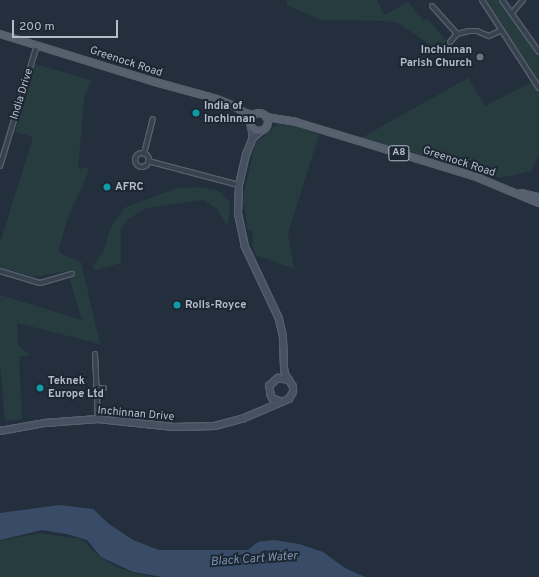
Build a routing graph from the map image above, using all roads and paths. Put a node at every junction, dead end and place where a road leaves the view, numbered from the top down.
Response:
1 (482, 0) edge
2 (502, 0) edge
3 (523, 0) edge
4 (432, 6) dead end
5 (512, 13) junction
6 (502, 30) junction
7 (0, 34) edge
8 (457, 34) junction
9 (539, 41) edge
10 (450, 42) dead end
11 (37, 45) junction
12 (535, 45) junction
13 (539, 52) edge
14 (539, 88) edge
15 (245, 113) junction
16 (254, 115) junction
17 (266, 117) junction
18 (153, 119) dead end
19 (278, 120) junction
20 (268, 125) junction
21 (251, 126) junction
22 (261, 131) junction
23 (253, 138) junction
24 (144, 154) junction
25 (148, 161) junction
26 (0, 166) edge
27 (239, 185) junction
28 (517, 193) junction
29 (539, 197) edge
30 (539, 203) edge
31 (0, 271) edge
32 (72, 274) dead end
33 (95, 354) dead end
34 (284, 368) junction
35 (278, 378) junction
36 (289, 380) junction
37 (97, 388) junction
38 (104, 388) dead end
39 (271, 396) junction
40 (281, 402) junction
41 (267, 407) junction
42 (98, 419) junction
43 (0, 431) edge

1 - 6 street
2 - 5 street
3 - 5 street
4 - 8 street
5 - 12 street
6 - 8 street
6 - 14 street
7 - 11 main road, Greenock Road / A8
8 - 10 street
9 - 12 street
11 - 15 main road, Greenock Road / A8
11 - 26 street, India Drive
12 - 13 street
15 - 16 main road, Greenock Road / A8
15 - 21 main road
16 - 17 main road, A8
16 - 21 main road
17 - 19 main road, Greenock Road / A8
17 - 20 main road
18 - 24 street
19 - 20 main road
19 - 28 main road, Greenock Road / A8
20 - 22 main road
21 - 22 main road
21 - 23 street
22 - 23 street
23 - 27 street
24 - 25 street
24 - 25 street
25 - 27 street
27 - 34 street
28 - 29 main road, Greenock Road / A8
28 - 30 main road, Greenock Road / A8
31 - 32 street
33 - 37 street
34 - 35 street
34 - 36 street
35 - 36 street
35 - 39 street
36 - 40 street
37 - 38 street
37 - 42 street
39 - 40 street
39 - 41 street
40 - 41 street, Inchinnan Drive
41 - 42 street, Inchinnan Drive
42 - 43 street, Inchinnan Drive

